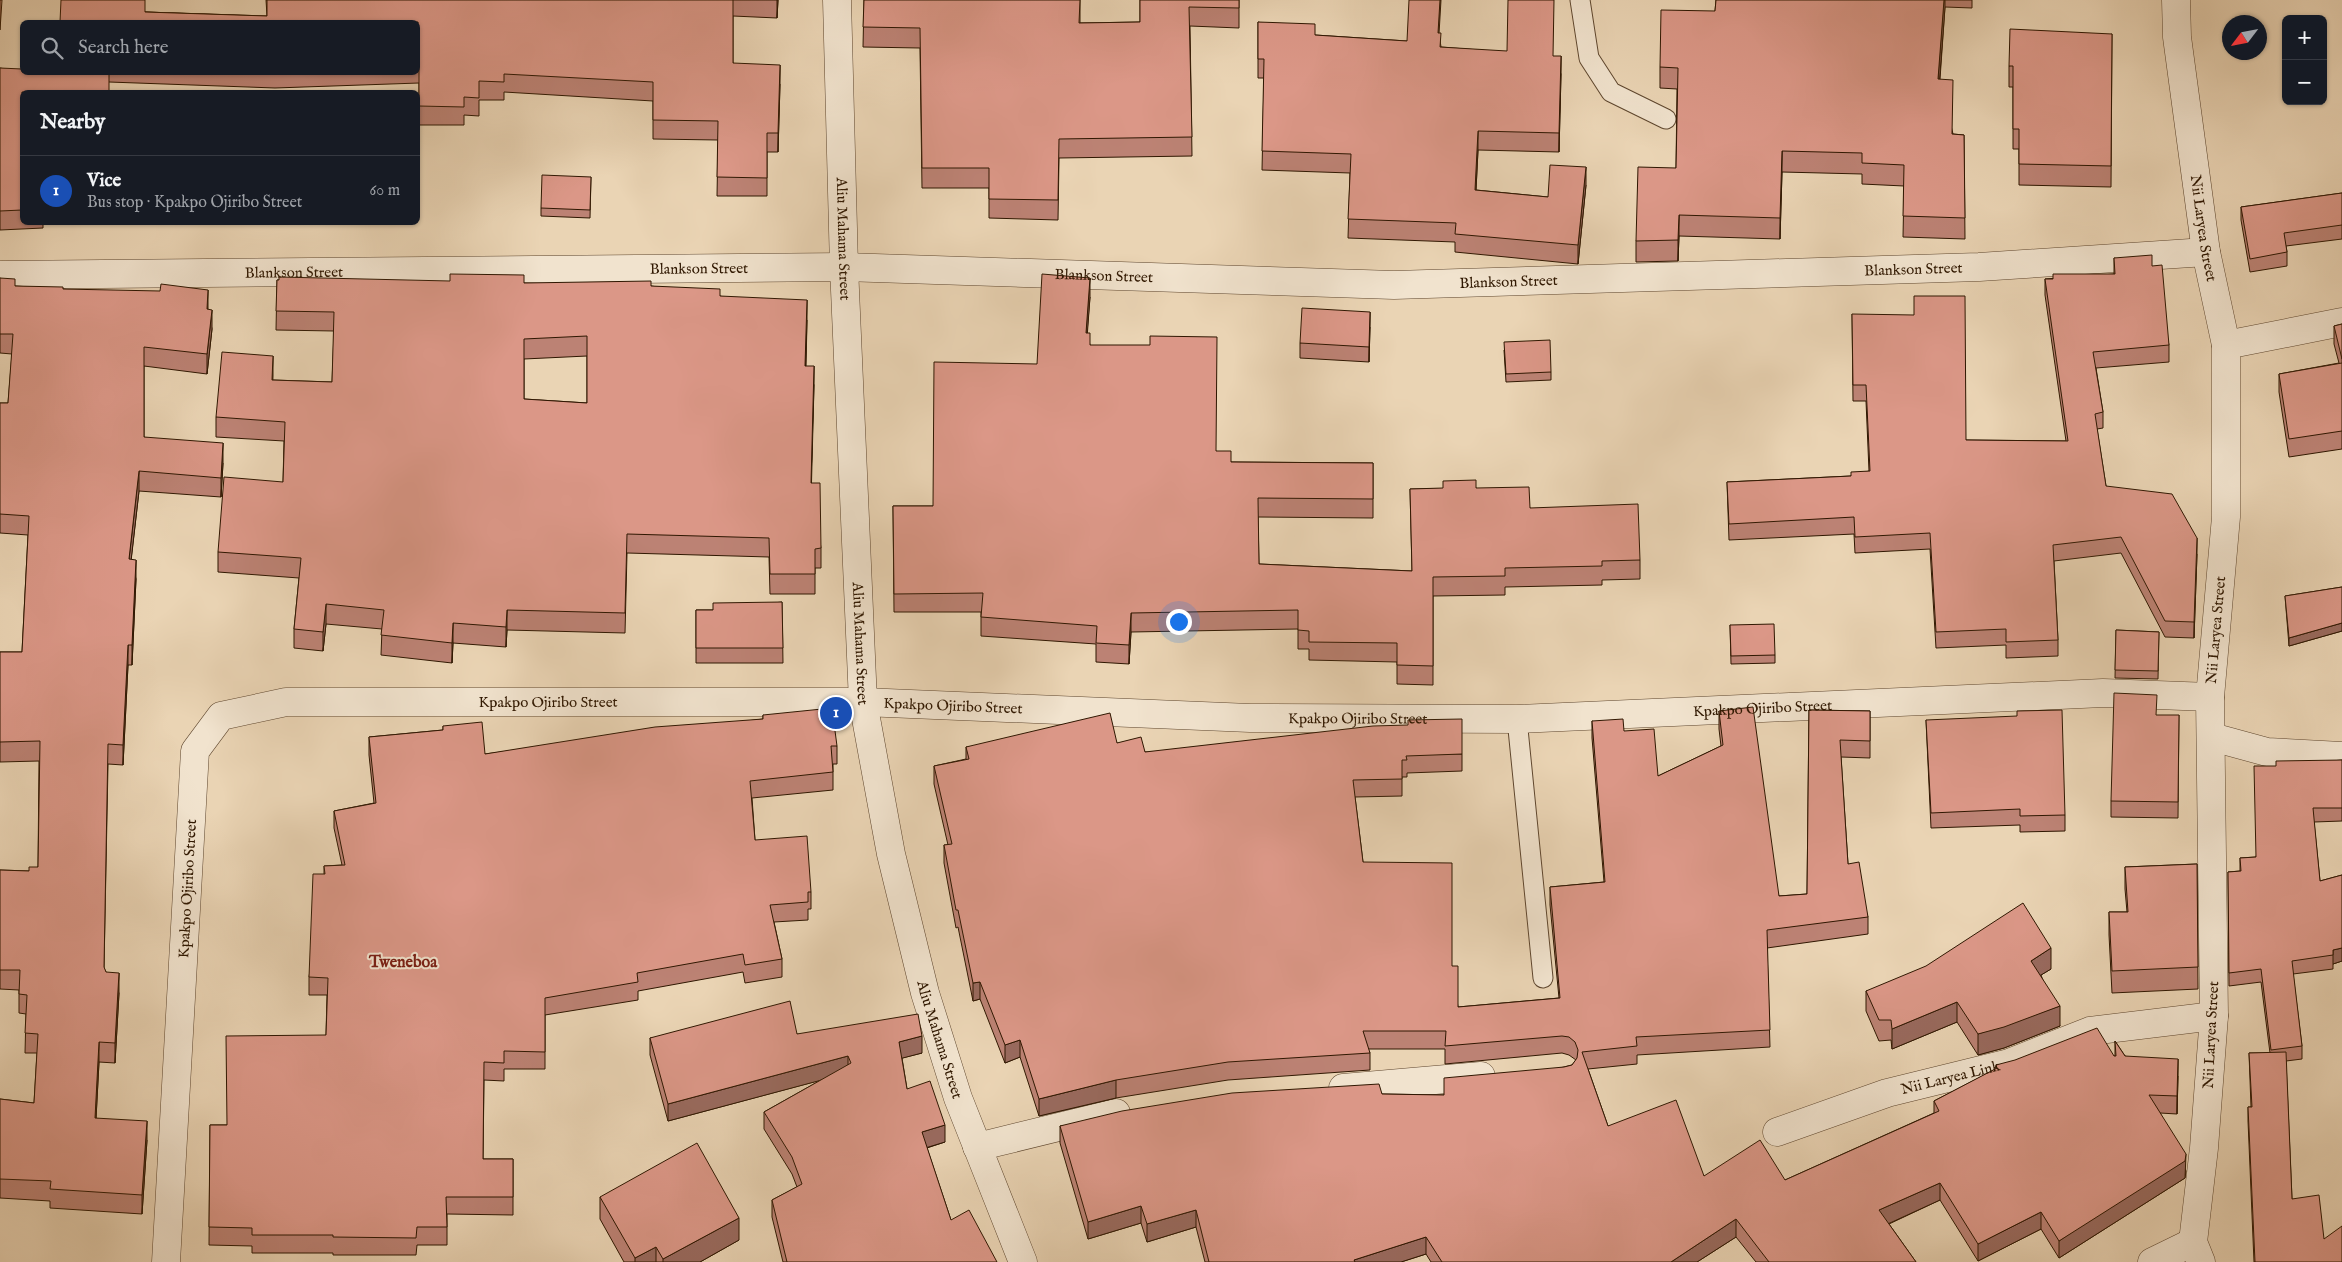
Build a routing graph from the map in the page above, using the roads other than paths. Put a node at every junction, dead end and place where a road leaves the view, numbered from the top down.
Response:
1 (837, 0) edge
2 (1580, 0) edge
3 (2176, 0) edge
4 (1666, 119) dead end
5 (2206, 252) junction
6 (844, 267) junction
7 (0, 274) edge
8 (2342, 322) edge
9 (2226, 345) junction
10 (2210, 697) junction
11 (863, 702) junction
12 (1517, 719) junction
13 (2212, 737) junction
14 (2342, 756) edge
15 (1543, 978) dead end
16 (2214, 1016) junction
17 (1504, 1074) edge
18 (1315, 1090) edge
19 (1137, 1110) edge
20 (1777, 1132) dead end
21 (977, 1147) junction
22 (2197, 1252) edge
23 (166, 1262) edge
24 (1023, 1262) edge
25 (2152, 1262) edge

1 - 6 street, Aliu Mahama Street
2 - 4 lane
3 - 5 street, Nii Laryea Street
5 - 6 street, Blankson Street
5 - 9 street, Nii Laryea Street
6 - 7 street, Blankson Street
6 - 11 street, Aliu Mahama Street
8 - 9 street
9 - 10 street, Nii Laryea Street
10 - 12 street, Kpakpo Ojiribo Street
10 - 13 street, Nii Laryea Street
11 - 12 street, Kpakpo Ojiribo Street
11 - 21 street, Aliu Mahama Street
11 - 23 street, Kpakpo Ojiribo Street
12 - 15 lane
13 - 14 street
13 - 16 street, Nii Laryea Street
16 - 20 street, Nii Laryea Link
16 - 22 street, Nii Laryea Street
17 - 18 street
19 - 21 street
21 - 24 street, Aliu Mahama Street
22 - 25 street

